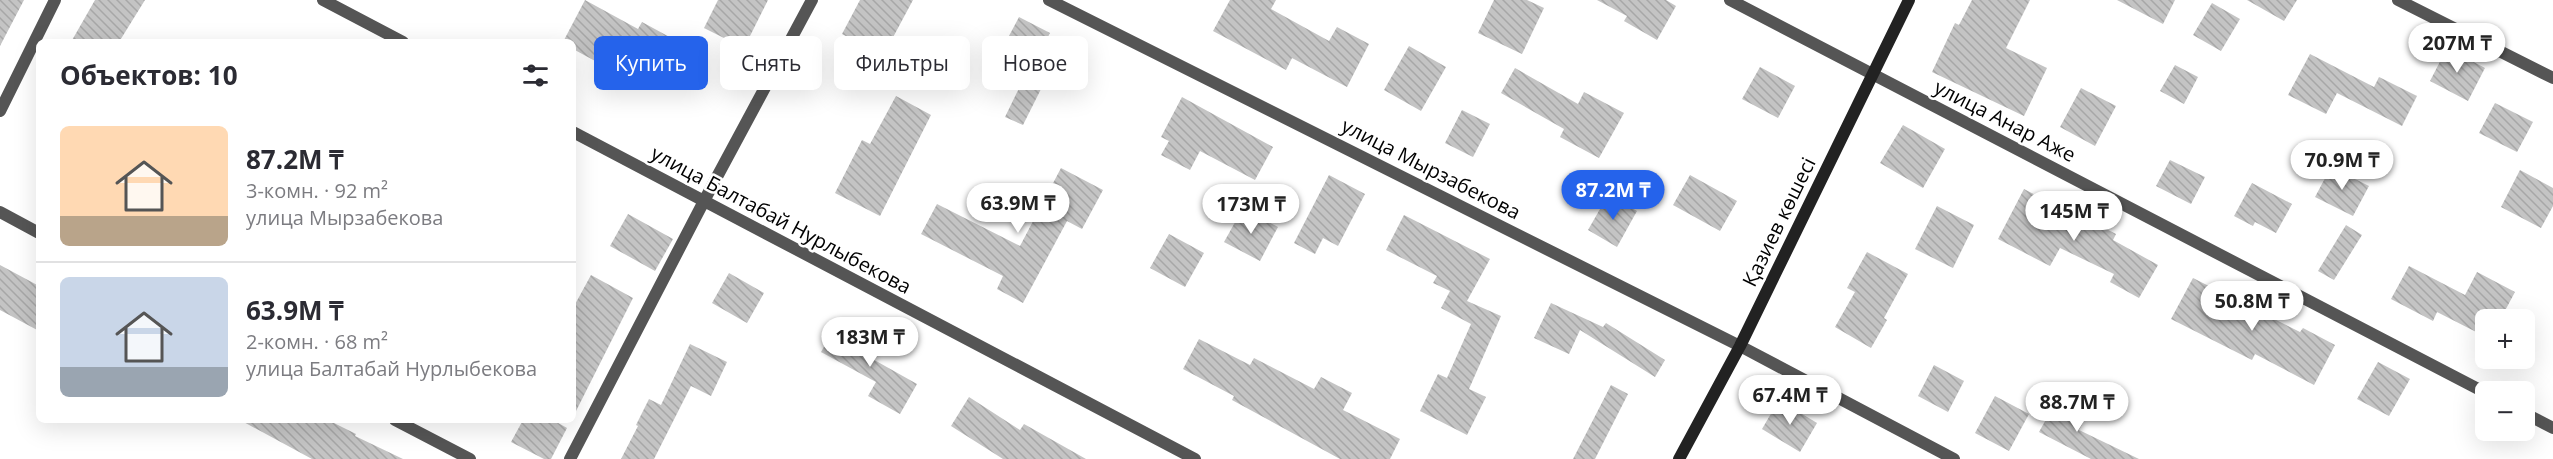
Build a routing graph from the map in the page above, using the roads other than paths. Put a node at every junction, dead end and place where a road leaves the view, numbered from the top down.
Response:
1 (55, 0) edge
2 (323, 0) edge
3 (812, 0) edge
4 (1049, 0) edge
5 (1730, 0) edge
6 (1909, 0) edge
7 (2398, 0) edge
8 (397, 39) edge
9 (1874, 75) junction
10 (2553, 78) edge
11 (0, 111) edge
12 (576, 134) edge
13 (704, 201) junction
14 (0, 212) edge
15 (36, 231) edge
16 (1740, 345) junction
17 (2475, 387) edge
18 (2535, 419) edge
19 (401, 423) edge
20 (2553, 428) edge
21 (470, 459) edge
22 (570, 459) edge
23 (1195, 459) edge
24 (1679, 459) edge
25 (1954, 459) edge

1 - 11 street
2 - 8 street
3 - 13 street
4 - 16 street, улица Мырзабекова
5 - 9 street, улица Анар Аже
6 - 9 street, Қазиев көшесі
7 - 10 street
9 - 16 street, Қазиев көшесі
9 - 17 street, улица Анар Аже
12 - 13 street, улица Балтабай Нурлыбекова
13 - 22 street
13 - 23 street, улица Балтабай Нурлыбекова
14 - 15 street
16 - 24 street, Қазиев көшесі
16 - 25 street, улица Мырзабекова
18 - 20 street
19 - 21 street

